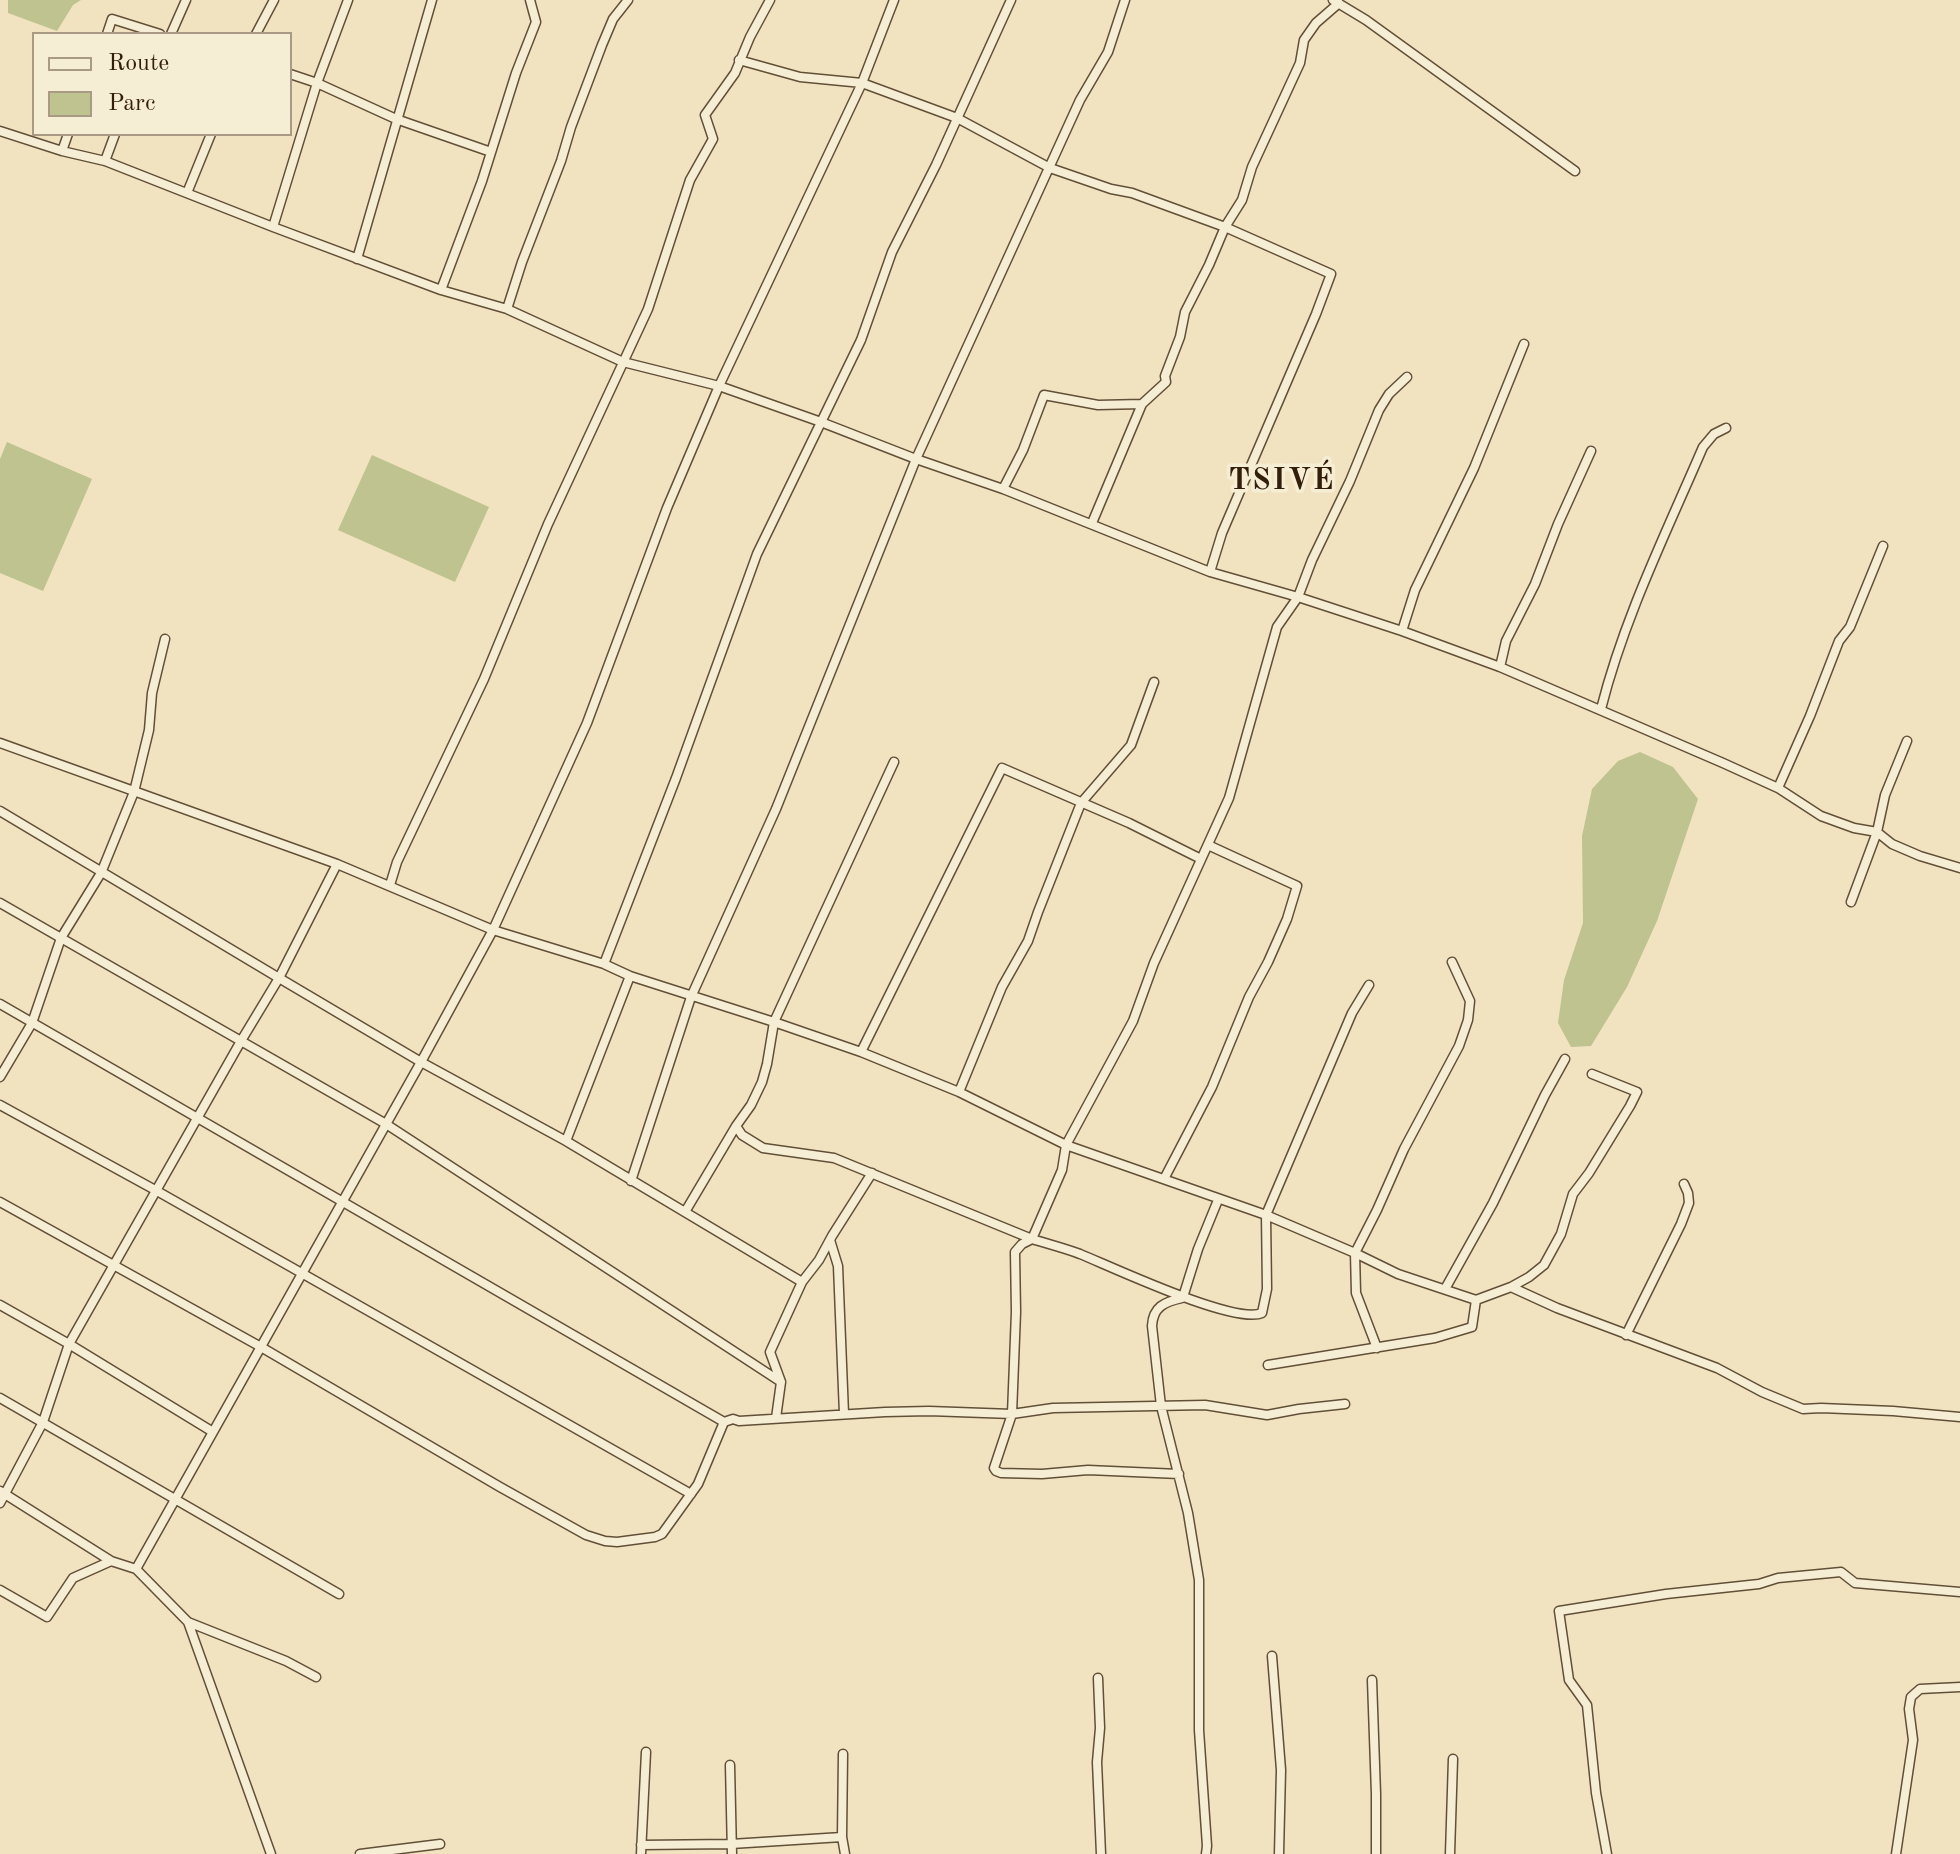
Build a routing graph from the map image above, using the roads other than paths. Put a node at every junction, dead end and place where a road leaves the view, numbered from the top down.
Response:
1 (186, 0) edge
2 (274, 0) edge
3 (348, 0) edge
4 (432, 0) edge
5 (530, 0) edge
6 (628, 0) edge
7 (770, 0) edge
8 (894, 0) edge
9 (1011, 0) edge
10 (1125, 0) edge
11 (1336, 2) edge
12 (108, 32) edge
13 (154, 32) edge
14 (172, 32) edge
15 (257, 32) edge
16 (739, 60) junction
17 (292, 75) edge
18 (317, 83) junction
19 (862, 83) junction
20 (957, 118) junction
21 (396, 119) junction
22 (0, 131) edge
23 (67, 136) edge
24 (114, 136) edge
25 (210, 136) edge
26 (62, 151) junction
27 (491, 152) junction
28 (105, 161) junction
29 (1050, 168) junction
30 (1575, 171) dead end
31 (187, 193) junction
32 (273, 227) junction
33 (1225, 227) junction
34 (357, 259) junction
35 (441, 290) junction
36 (507, 309) junction
37 (1524, 344) dead end
38 (623, 362) junction
39 (1407, 377) dead end
40 (719, 386) junction
41 (1142, 404) junction
42 (821, 422) junction
43 (1726, 428) dead end
44 (1591, 451) dead end
45 (916, 459) junction
46 (1003, 489) junction
47 (1092, 523) junction
48 (1883, 546) dead end
49 (1210, 572) junction
50 (1298, 597) junction
51 (1402, 631) junction
52 (165, 639) dead end
53 (1500, 667) junction
54 (1154, 682) dead end
55 (1601, 709) junction
56 (1907, 741) dead end
57 (0, 743) edge
58 (894, 762) dead end
59 (1778, 788) junction
60 (134, 792) junction
61 (1081, 803) junction
62 (0, 811) edge
63 (1877, 832) junction
64 (1208, 845) junction
65 (1201, 859) junction
66 (337, 864) junction
67 (1960, 868) edge
68 (101, 873) junction
69 (390, 885) junction
70 (1851, 902) dead end
71 (0, 903) edge
72 (493, 930) junction
73 (61, 938) junction
74 (1452, 962) dead end
75 (604, 964) junction
76 (630, 976) junction
77 (279, 978) junction
78 (1369, 985) dead end
79 (691, 997) junction
80 (0, 1004) edge
81 (774, 1022) junction
82 (32, 1023) junction
83 (241, 1041) junction
84 (861, 1052) junction
85 (1565, 1059) dead end
86 (421, 1062) junction
87 (1592, 1074) dead end
88 (0, 1077) edge
89 (959, 1092) junction
90 (0, 1105) edge
91 (198, 1117) junction
92 (386, 1124) junction
93 (736, 1126) junction
94 (566, 1141) junction
95 (1066, 1145) junction
96 (872, 1173) junction
97 (1164, 1179) junction
98 (631, 1181) junction
99 (1684, 1184) dead end
100 (157, 1191) junction
101 (1218, 1200) junction
102 (342, 1201) junction
103 (0, 1202) edge
104 (685, 1212) junction
105 (1266, 1215) junction
106 (1032, 1239) junction
107 (830, 1240) junction
108 (1355, 1253) junction
109 (113, 1265) junction
110 (302, 1274) junction
111 (802, 1282) junction
112 (1511, 1287) junction
113 (1445, 1289) junction
114 (1183, 1297) junction
115 (1476, 1300) junction
116 (0, 1305) edge
117 (1626, 1335) junction
118 (69, 1344) junction
119 (261, 1347) junction
120 (1377, 1348) junction
121 (1268, 1365) dead end
122 (781, 1382) junction
123 (0, 1398) edge
124 (1345, 1404) dead end
125 (1161, 1406) junction
126 (844, 1414) junction
127 (1012, 1414) junction
128 (1960, 1417) edge
129 (776, 1418) junction
130 (43, 1422) junction
131 (724, 1422) junction
132 (213, 1432) junction
133 (1179, 1474) junction
134 (691, 1494) junction
135 (2, 1496) edge
136 (173, 1500) junction
137 (111, 1561) junction
138 (136, 1569) junction
139 (0, 1590) edge
140 (1960, 1592) edge
141 (339, 1594) dead end
142 (188, 1622) junction
143 (1272, 1656) dead end
144 (316, 1677) dead end
145 (1098, 1678) dead end
146 (1372, 1680) dead end
147 (1960, 1687) edge
148 (646, 1752) dead end
149 (843, 1754) dead end
150 (1453, 1759) dead end
151 (730, 1765) dead end
152 (842, 1837) junction
153 (440, 1844) dead end
154 (731, 1849) edge
155 (641, 1850) edge
156 (271, 1854) edge
157 (360, 1854) edge
158 (845, 1854) edge
159 (1101, 1854) edge
160 (1206, 1854) edge
161 (1279, 1854) edge
162 (1376, 1854) edge
163 (1450, 1854) edge
164 (1607, 1854) edge
165 (1896, 1854) edge

1 - 14 street
2 - 15 street
3 - 18 street
4 - 21 street
5 - 27 street
6 - 36 street
7 - 16 street
8 - 19 street
9 - 20 street
10 - 29 street
11 - 30 street
11 - 33 street
12 - 13 street
16 - 19 street
16 - 38 street
17 - 18 street
18 - 21 street
18 - 32 street
19 - 20 street
19 - 40 street
20 - 29 street
20 - 42 street
21 - 27 street
21 - 34 street
22 - 26 street
23 - 26 street
24 - 28 street
25 - 31 street
26 - 28 street
27 - 35 street
28 - 31 street
29 - 33 street
29 - 45 street
31 - 32 street
32 - 34 street
33 - 41 street
33 - 49 street
34 - 35 street
35 - 36 street
36 - 38 street
37 - 51 street
38 - 40 street
38 - 69 street
39 - 50 street
40 - 42 street
40 - 72 street
41 - 46 street
41 - 47 street
42 - 45 street
42 - 75 street
43 - 55 street
44 - 53 street
45 - 46 street
45 - 79 street
46 - 47 street
47 - 49 street
48 - 59 street
49 - 50 street
50 - 51 street
50 - 64 street
51 - 53 street
52 - 60 street
53 - 55 street
54 - 61 street
55 - 59 street
56 - 63 street
57 - 60 street
58 - 81 street
59 - 63 street
60 - 66 street
60 - 68 street
61 - 65 street
61 - 84 street
61 - 89 street
62 - 68 street
63 - 67 street
63 - 70 street
64 - 65 street
64 - 97 street
65 - 95 street
66 - 69 street
66 - 77 street
68 - 73 street
68 - 77 street
69 - 72 street
71 - 73 street
72 - 75 street
72 - 86 street
73 - 82 street
73 - 83 street
74 - 108 street
75 - 76 street
76 - 79 street
76 - 94 street
77 - 83 street
77 - 86 street
78 - 105 street
79 - 81 street
79 - 98 street
80 - 82 street
81 - 84 street
81 - 93 street
82 - 88 street
82 - 91 street
83 - 91 street
83 - 92 street
84 - 89 street
85 - 113 street
86 - 92 street
86 - 94 street
87 - 112 street
89 - 95 street
90 - 100 street
91 - 100 street
91 - 102 street
92 - 102 street
92 - 122 street
93 - 96 street
93 - 104 street
94 - 98 street
95 - 97 street
95 - 106 street
96 - 106 street
96 - 107 street
97 - 101 street
98 - 104 street
99 - 117 street
100 - 109 street
100 - 110 street
101 - 105 street
101 - 114 street
102 - 110 street
102 - 131 street
103 - 109 street
104 - 111 street
105 - 108 street
105 - 114 street
106 - 114 street
106 - 127 street
107 - 111 street
107 - 126 street
108 - 113 street
108 - 120 street
109 - 118 street
109 - 119 street
110 - 119 street
110 - 134 street
111 - 122 street
112 - 115 street
112 - 117 street
113 - 115 street
114 - 125 street
115 - 120 street
116 - 118 street
117 - 128 street
118 - 130 street
118 - 132 street
119 - 132 street
119 - 134 street
120 - 121 street
122 - 129 street
123 - 130 street
124 - 125 street
125 - 127 street
125 - 133 street
126 - 127 street
126 - 129 street
127 - 133 street
129 - 131 street
130 - 135 street
130 - 136 street
131 - 134 street
132 - 136 street
133 - 160 street
135 - 137 street
136 - 138 street
136 - 141 street
137 - 138 street
137 - 139 street
138 - 142 street
140 - 164 street
142 - 144 street
142 - 156 street
143 - 161 street
145 - 159 street
146 - 162 street
147 - 165 street
148 - 155 street
149 - 152 street
150 - 163 street
151 - 154 street
152 - 154 street
152 - 158 street
153 - 157 street
154 - 155 street

